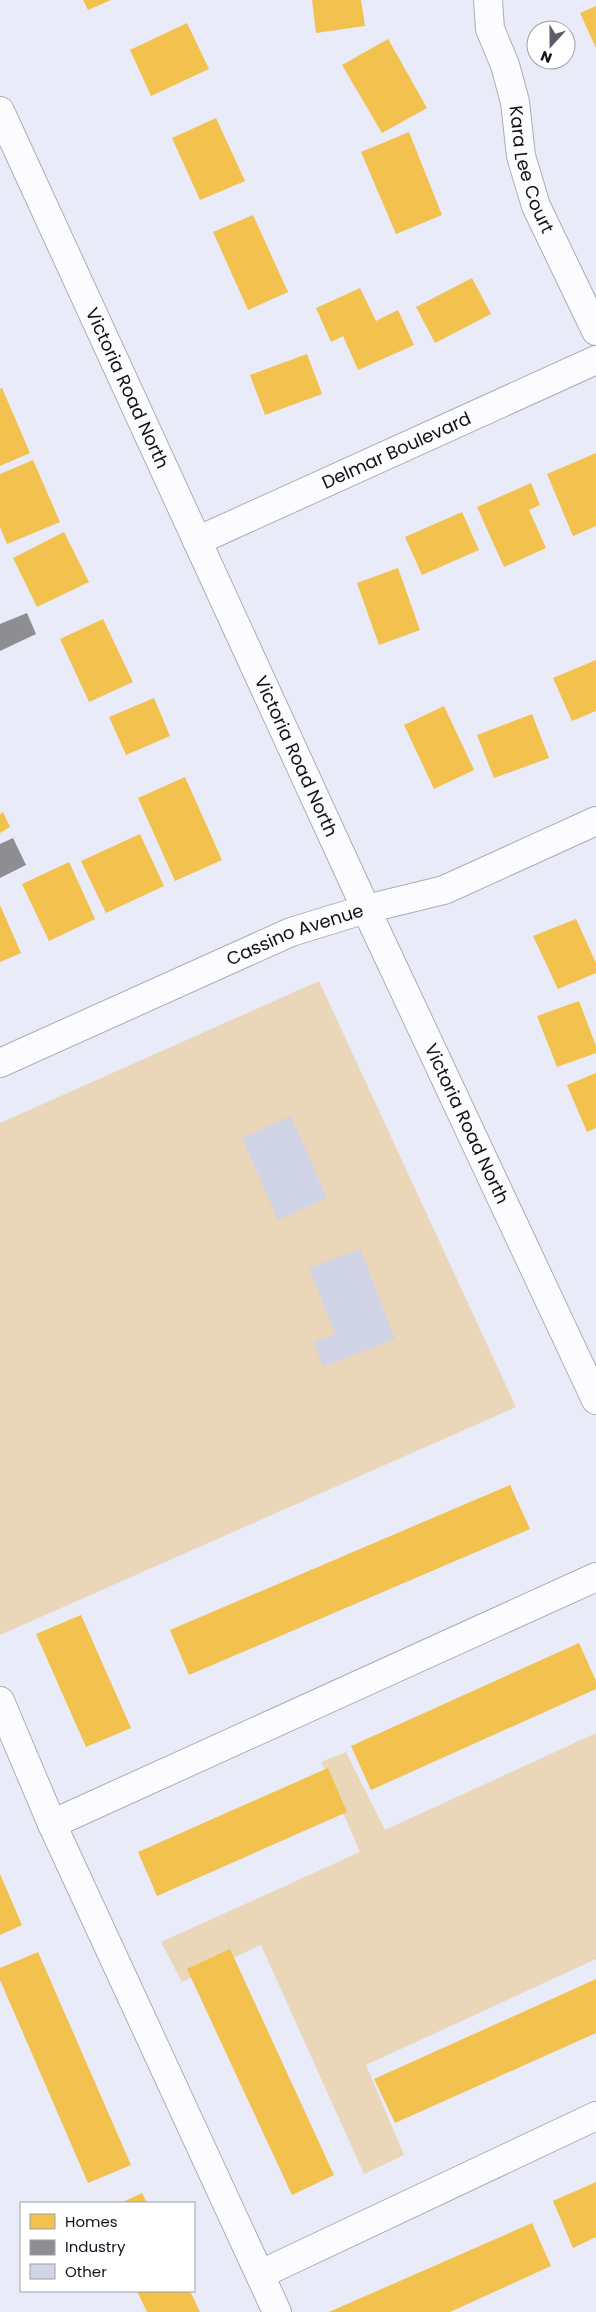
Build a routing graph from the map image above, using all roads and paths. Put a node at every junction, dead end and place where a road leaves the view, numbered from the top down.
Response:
1 (488, 0) edge
2 (0, 110) edge
3 (596, 331) edge
4 (596, 360) edge
5 (197, 540) junction
6 (596, 821) edge
7 (366, 909) junction
8 (0, 1062) edge
9 (596, 1400) edge
10 (596, 1578) edge
11 (0, 1701) edge
12 (52, 1824) junction
13 (596, 2116) edge
14 (260, 2274) junction
15 (277, 2312) edge

1 - 3 street, Kara Lee Court
2 - 5 street, Victoria Road North
4 - 5 street, Delmar Boulevard
5 - 7 street, Victoria Road North
6 - 7 street, Cassino Avenue
7 - 8 street, Cassino Avenue
7 - 9 street, Victoria Road North
10 - 12 street
11 - 12 street
12 - 14 street
13 - 14 street
14 - 15 street

